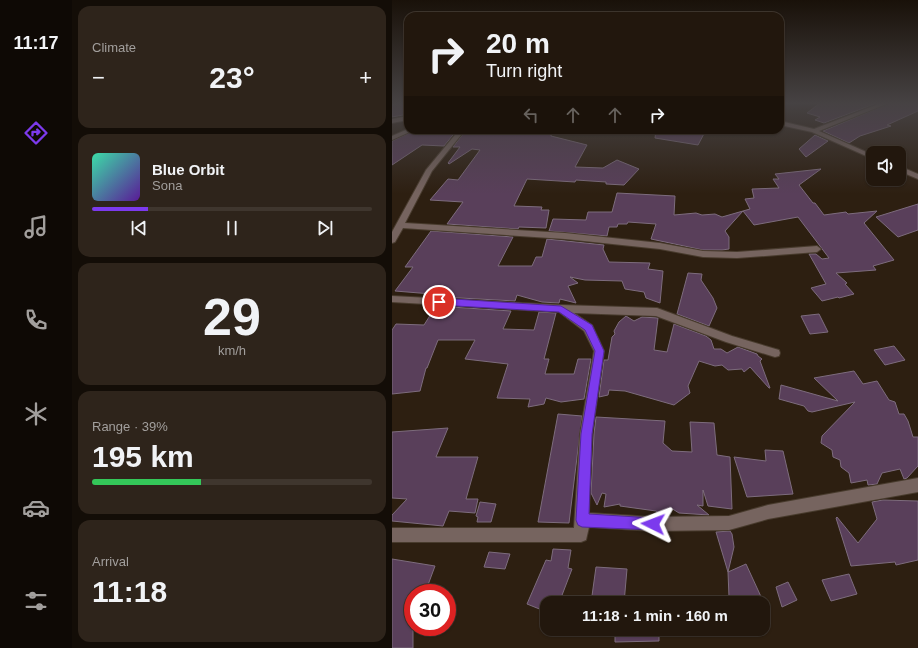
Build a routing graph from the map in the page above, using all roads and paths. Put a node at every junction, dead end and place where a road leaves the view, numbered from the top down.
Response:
1 (403, 133) edge
2 (819, 133) edge
3 (459, 134) edge
4 (392, 138) edge
5 (866, 154) edge
6 (906, 171) edge
7 (918, 177) edge
8 (400, 225) junction
9 (392, 240) edge
10 (816, 249) dead end
11 (392, 299) edge
12 (561, 309) junction
13 (775, 353) dead end
14 (918, 485) edge
15 (582, 520) junction
16 (392, 535) edge

1 - 4 street
2 - 5 street
3 - 8 street
6 - 7 street
8 - 9 street
8 - 10 street
11 - 12 street
12 - 13 street
12 - 15 street
14 - 15 street
15 - 16 street

